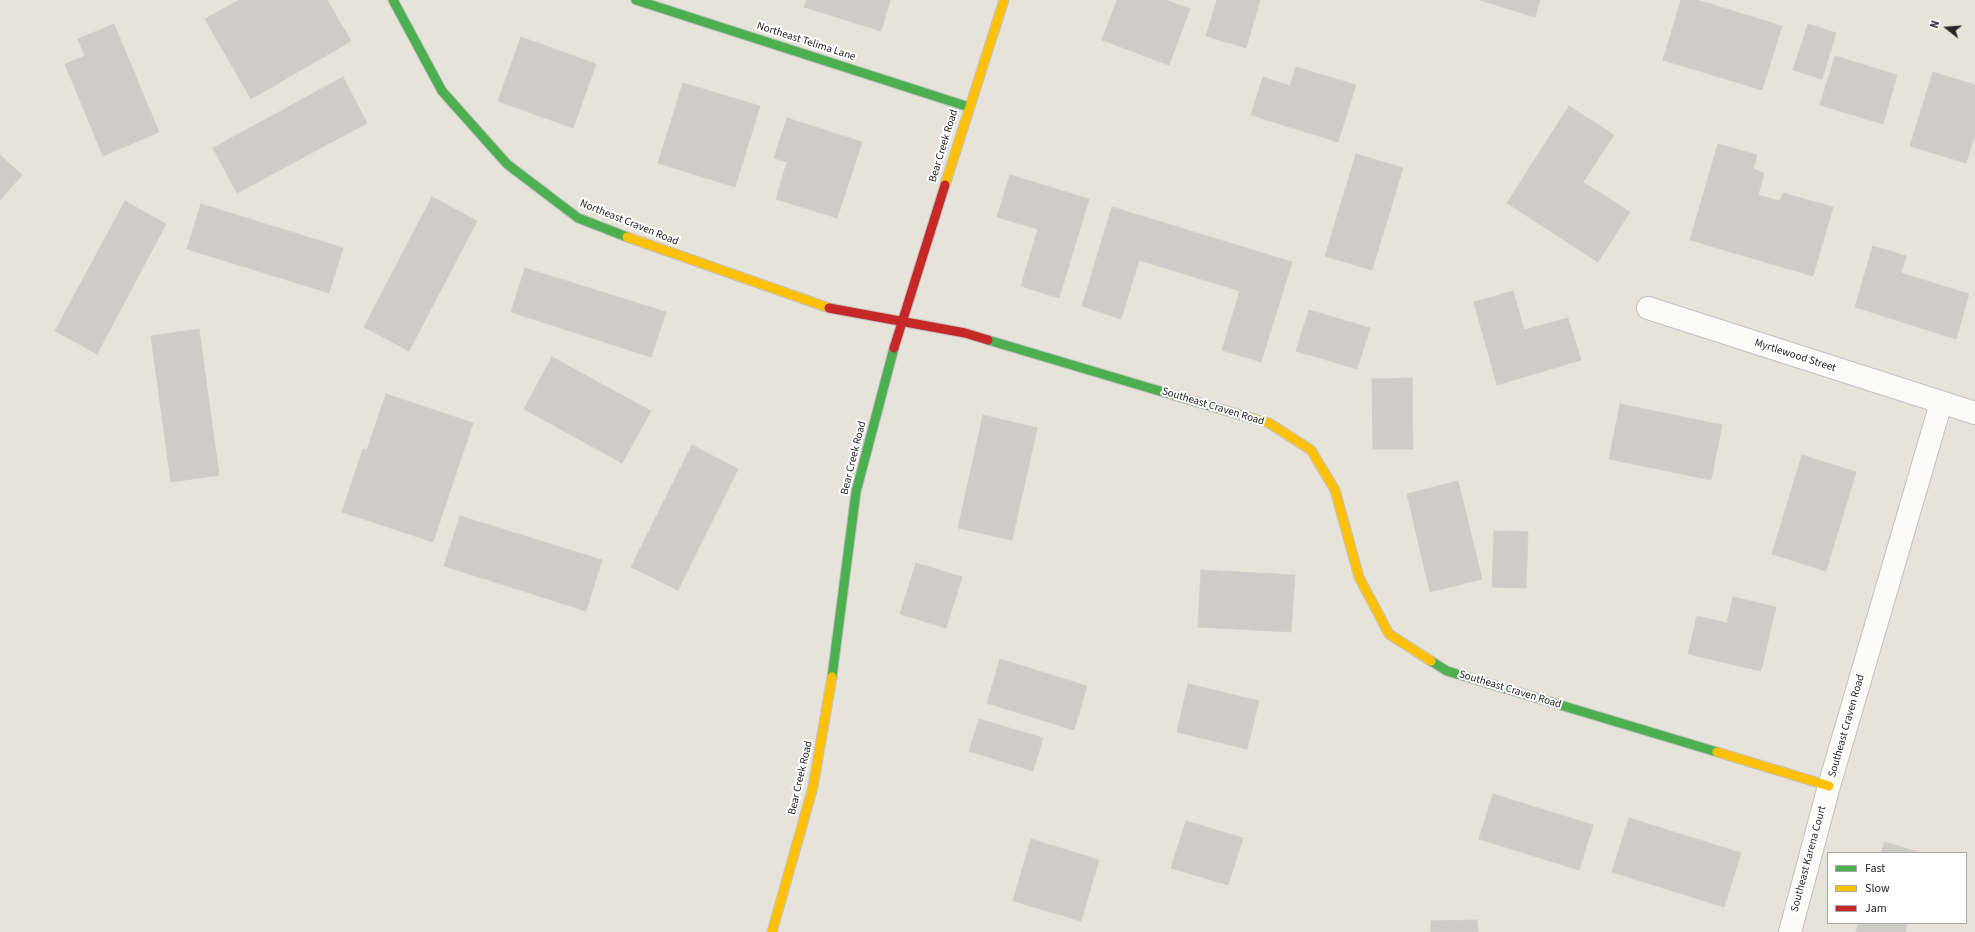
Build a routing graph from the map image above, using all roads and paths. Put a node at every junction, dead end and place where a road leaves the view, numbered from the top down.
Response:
1 (393, 0) edge
2 (636, 0) edge
3 (1004, 0) edge
4 (969, 107) junction
5 (1648, 308) dead end
6 (901, 322) junction
7 (1941, 403) junction
8 (1975, 413) edge
9 (1829, 786) junction
10 (772, 932) edge
11 (1790, 932) edge

1 - 6 street, Northeast Craven Road
2 - 4 street, Northeast Telima Lane
3 - 4 street, Bear Creek Road
4 - 6 street, Bear Creek Road
5 - 7 street, Myrtlewood Street
6 - 9 street, Southeast Craven Road
6 - 10 street, Bear Creek Road
7 - 8 street
7 - 9 street, Southeast Craven Road
9 - 11 street, Southeast Karena Court

